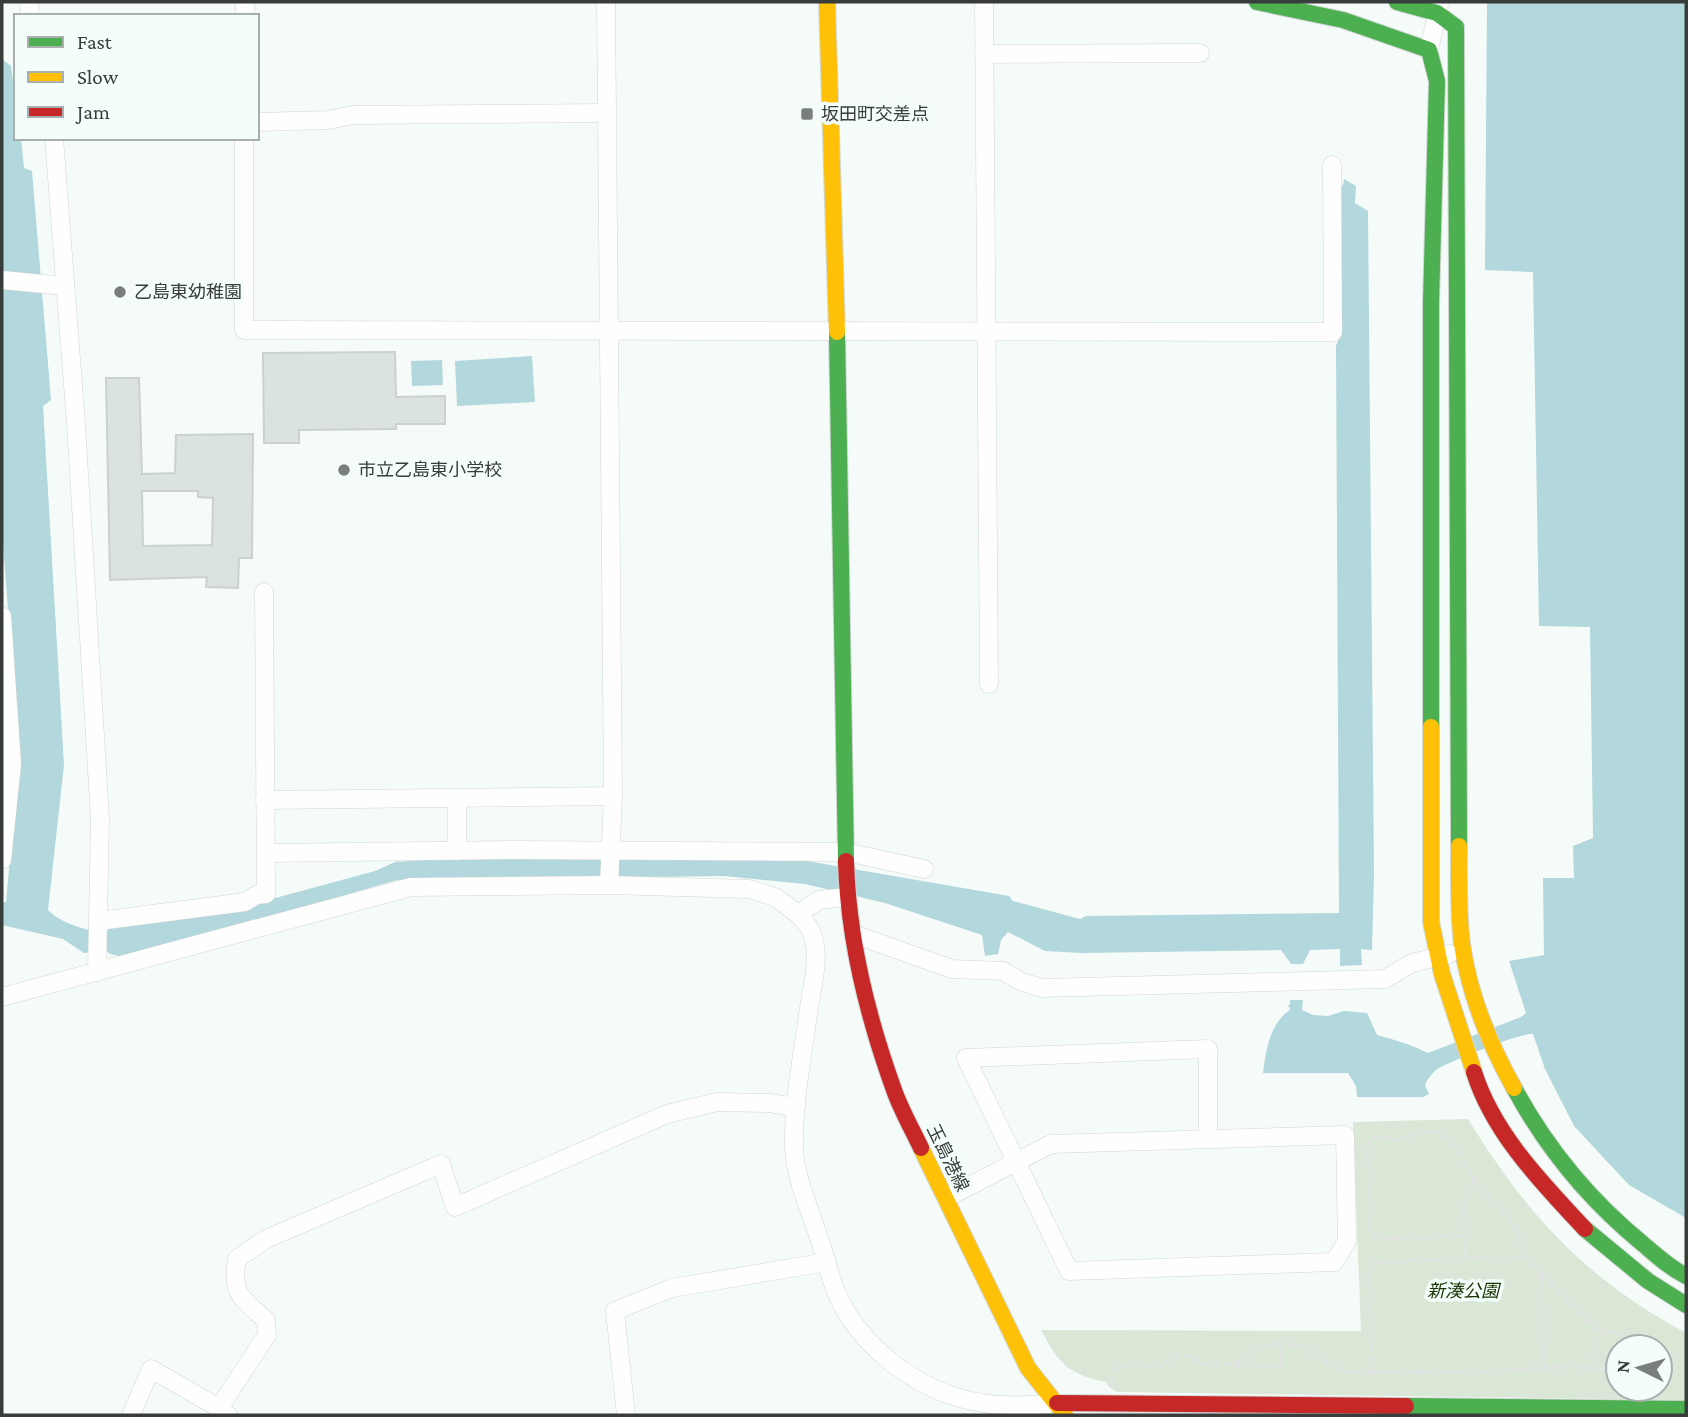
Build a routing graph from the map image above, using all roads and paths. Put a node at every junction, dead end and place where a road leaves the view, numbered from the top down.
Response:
1 (606, 2) edge
2 (827, 2) edge
3 (984, 2) edge
4 (1257, 2) edge
5 (1397, 2) edge
6 (1455, 2) edge
7 (1438, 8) edge
8 (1456, 27) junction
9 (1429, 50) junction
10 (1200, 53) dead end
11 (984, 54) junction
12 (607, 113) junction
13 (259, 122) edge
14 (54, 140) edge
15 (244, 140) edge
16 (1332, 165) dead end
17 (2, 280) edge
18 (65, 286) junction
19 (609, 331) junction
20 (837, 331) junction
21 (986, 331) junction
22 (264, 592) dead end
23 (2, 618) edge
24 (989, 684) dead end
25 (613, 796) junction
26 (457, 798) junction
27 (265, 800) junction
28 (457, 851) junction
29 (611, 852) junction
30 (846, 852) junction
31 (266, 853) junction
32 (2, 860) edge
33 (924, 870) dead end
34 (609, 885) junction
35 (266, 894) junction
36 (847, 897) junction
37 (797, 914) junction
38 (99, 921) junction
39 (266, 927) junction
40 (856, 935) junction
41 (1463, 951) junction
42 (1438, 957) junction
43 (97, 972) junction
44 (2, 997) edge
45 (796, 1107) junction
46 (1208, 1139) junction
47 (1016, 1162) junction
48 (1475, 1179) junction
49 (946, 1198) junction
50 (1462, 1236) junction
51 (1466, 1258) junction
52 (1527, 1259) junction
53 (827, 1262) junction
54 (1541, 1275) junction
55 (1686, 1276) edge
56 (1686, 1305) edge
57 (1604, 1332) junction
58 (1618, 1333) edge
59 (1282, 1344) junction
60 (1236, 1366) junction
61 (1544, 1367) junction
62 (1604, 1368) edge
63 (1604, 1369) edge
64 (1372, 1373) junction
65 (1109, 1387) dead end
66 (1061, 1409) edge
67 (1686, 1409) edge
68 (224, 1412) edge
69 (131, 1415) edge
70 (626, 1415) edge

1 - 12 street
2 - 20 street, 玉島港線
3 - 11 street
4 - 9 street
5 - 7 street
6 - 8 street
7 - 8 street
7 - 9 street
8 - 41 street
9 - 42 street
10 - 11 street
11 - 21 street
12 - 13 street
12 - 19 street
14 - 18 street
15 - 19 street
16 - 21 street
17 - 18 street
18 - 38 street
19 - 20 street
19 - 25 street
20 - 21 street
20 - 30 street, 玉島港線
21 - 24 street
22 - 27 street
23 - 32 street
25 - 26 street
25 - 29 street
26 - 27 street
26 - 28 street
27 - 31 street
28 - 29 street
28 - 31 street
29 - 30 street
29 - 34 street
30 - 33 street
30 - 36 street, 玉島港線
31 - 35 street
34 - 37 street
34 - 39 street
35 - 38 street
35 - 39 street
36 - 37 street
36 - 40 street, 玉島港線
37 - 45 street
38 - 43 street
39 - 43 street
40 - 42 street
40 - 49 street, 玉島港線
41 - 42 street
41 - 55 street
42 - 56 street
43 - 44 street
45 - 53 street
45 - 68 street
46 - 47 street
46 - 47 street
46 - 47 street
47 - 49 street
48 - 50 path
48 - 50 path
48 - 52 path
49 - 66 street, 玉島港線
50 - 51 path
51 - 52 path
51 - 64 path
52 - 54 path
53 - 66 street
53 - 70 street
54 - 57 path
54 - 61 path
57 - 58 path
57 - 62 path
59 - 60 path
59 - 60 path
59 - 64 path
60 - 65 path
61 - 63 path
61 - 64 path
66 - 67 street
68 - 69 street

